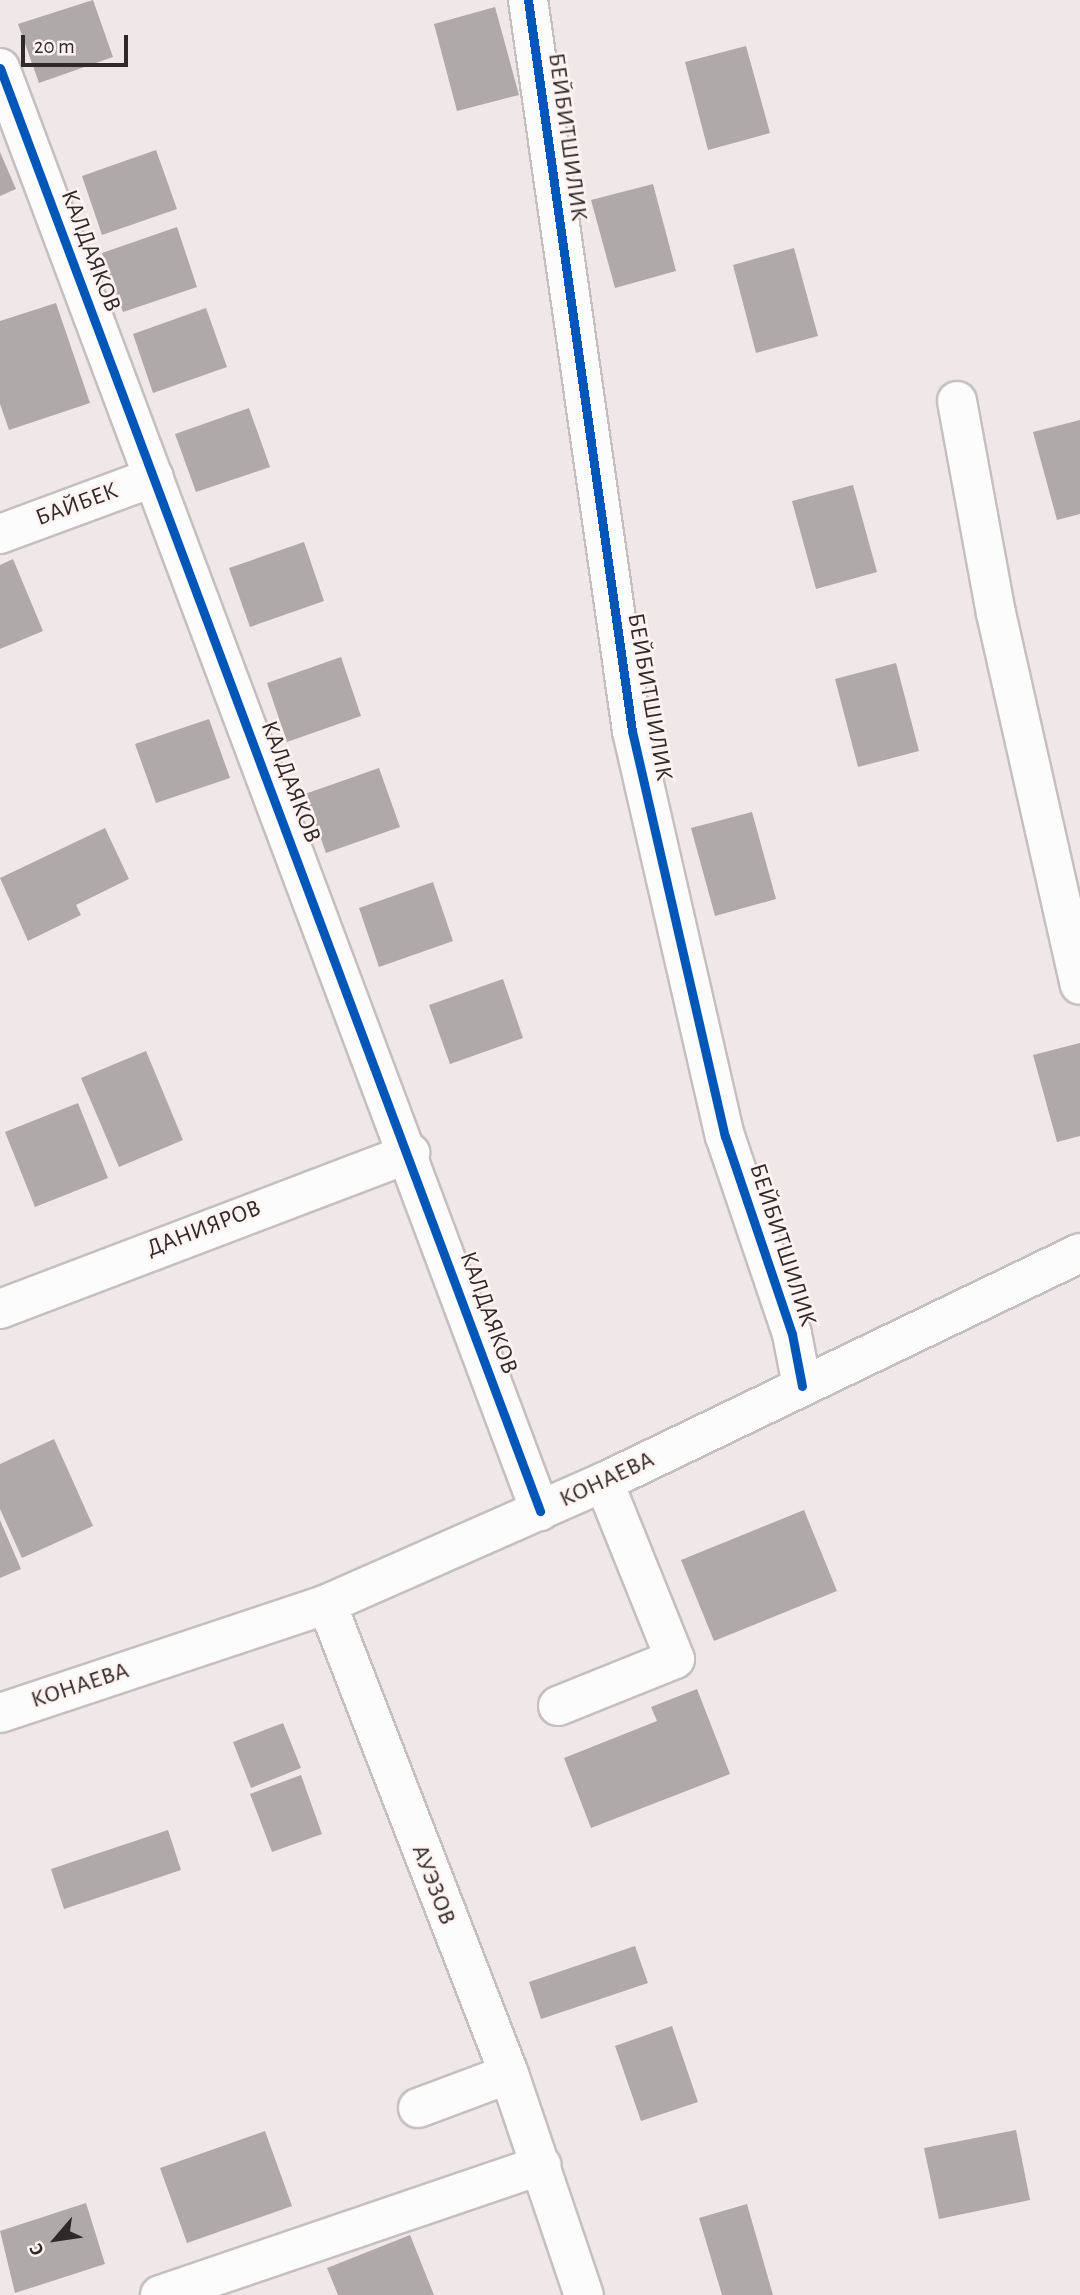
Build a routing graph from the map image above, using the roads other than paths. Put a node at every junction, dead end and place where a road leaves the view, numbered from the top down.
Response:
1 (527, 0) edge
2 (0, 68) edge
3 (10, 124) edge
4 (957, 401) dead end
5 (155, 477) junction
6 (0, 534) edge
7 (1080, 985) edge
8 (410, 1153) junction
9 (1080, 1253) edge
10 (0, 1309) edge
11 (802, 1386) junction
12 (604, 1482) junction
13 (540, 1511) junction
14 (327, 1604) junction
15 (558, 1706) dead end
16 (0, 1713) edge
17 (509, 2074) junction
18 (418, 2108) dead end
19 (541, 2165) junction
20 (160, 2295) edge
21 (584, 2295) edge

1 - 11 street, БЕЙБИТШИЛИК
2 - 3 street, КАЛДАЯКОВ
3 - 5 street, КАЛДАЯКОВ
4 - 7 street
5 - 6 street, БАЙБЕК
5 - 8 street, КАЛДАЯКОВ
8 - 10 street, ДАНИЯРОВ
8 - 13 street, КАЛДАЯКОВ
9 - 11 street, КОНАЕВА
11 - 12 street, КОНАЕВА
12 - 13 street, КОНАЕВА
12 - 15 street
13 - 14 street, КОНАЕВА
14 - 16 street, КОНАЕВА
14 - 17 street, АУЭЗОВ
17 - 18 street
17 - 19 street, АУЭЗОВ
19 - 20 street
19 - 21 street, АУЭЗОВ

